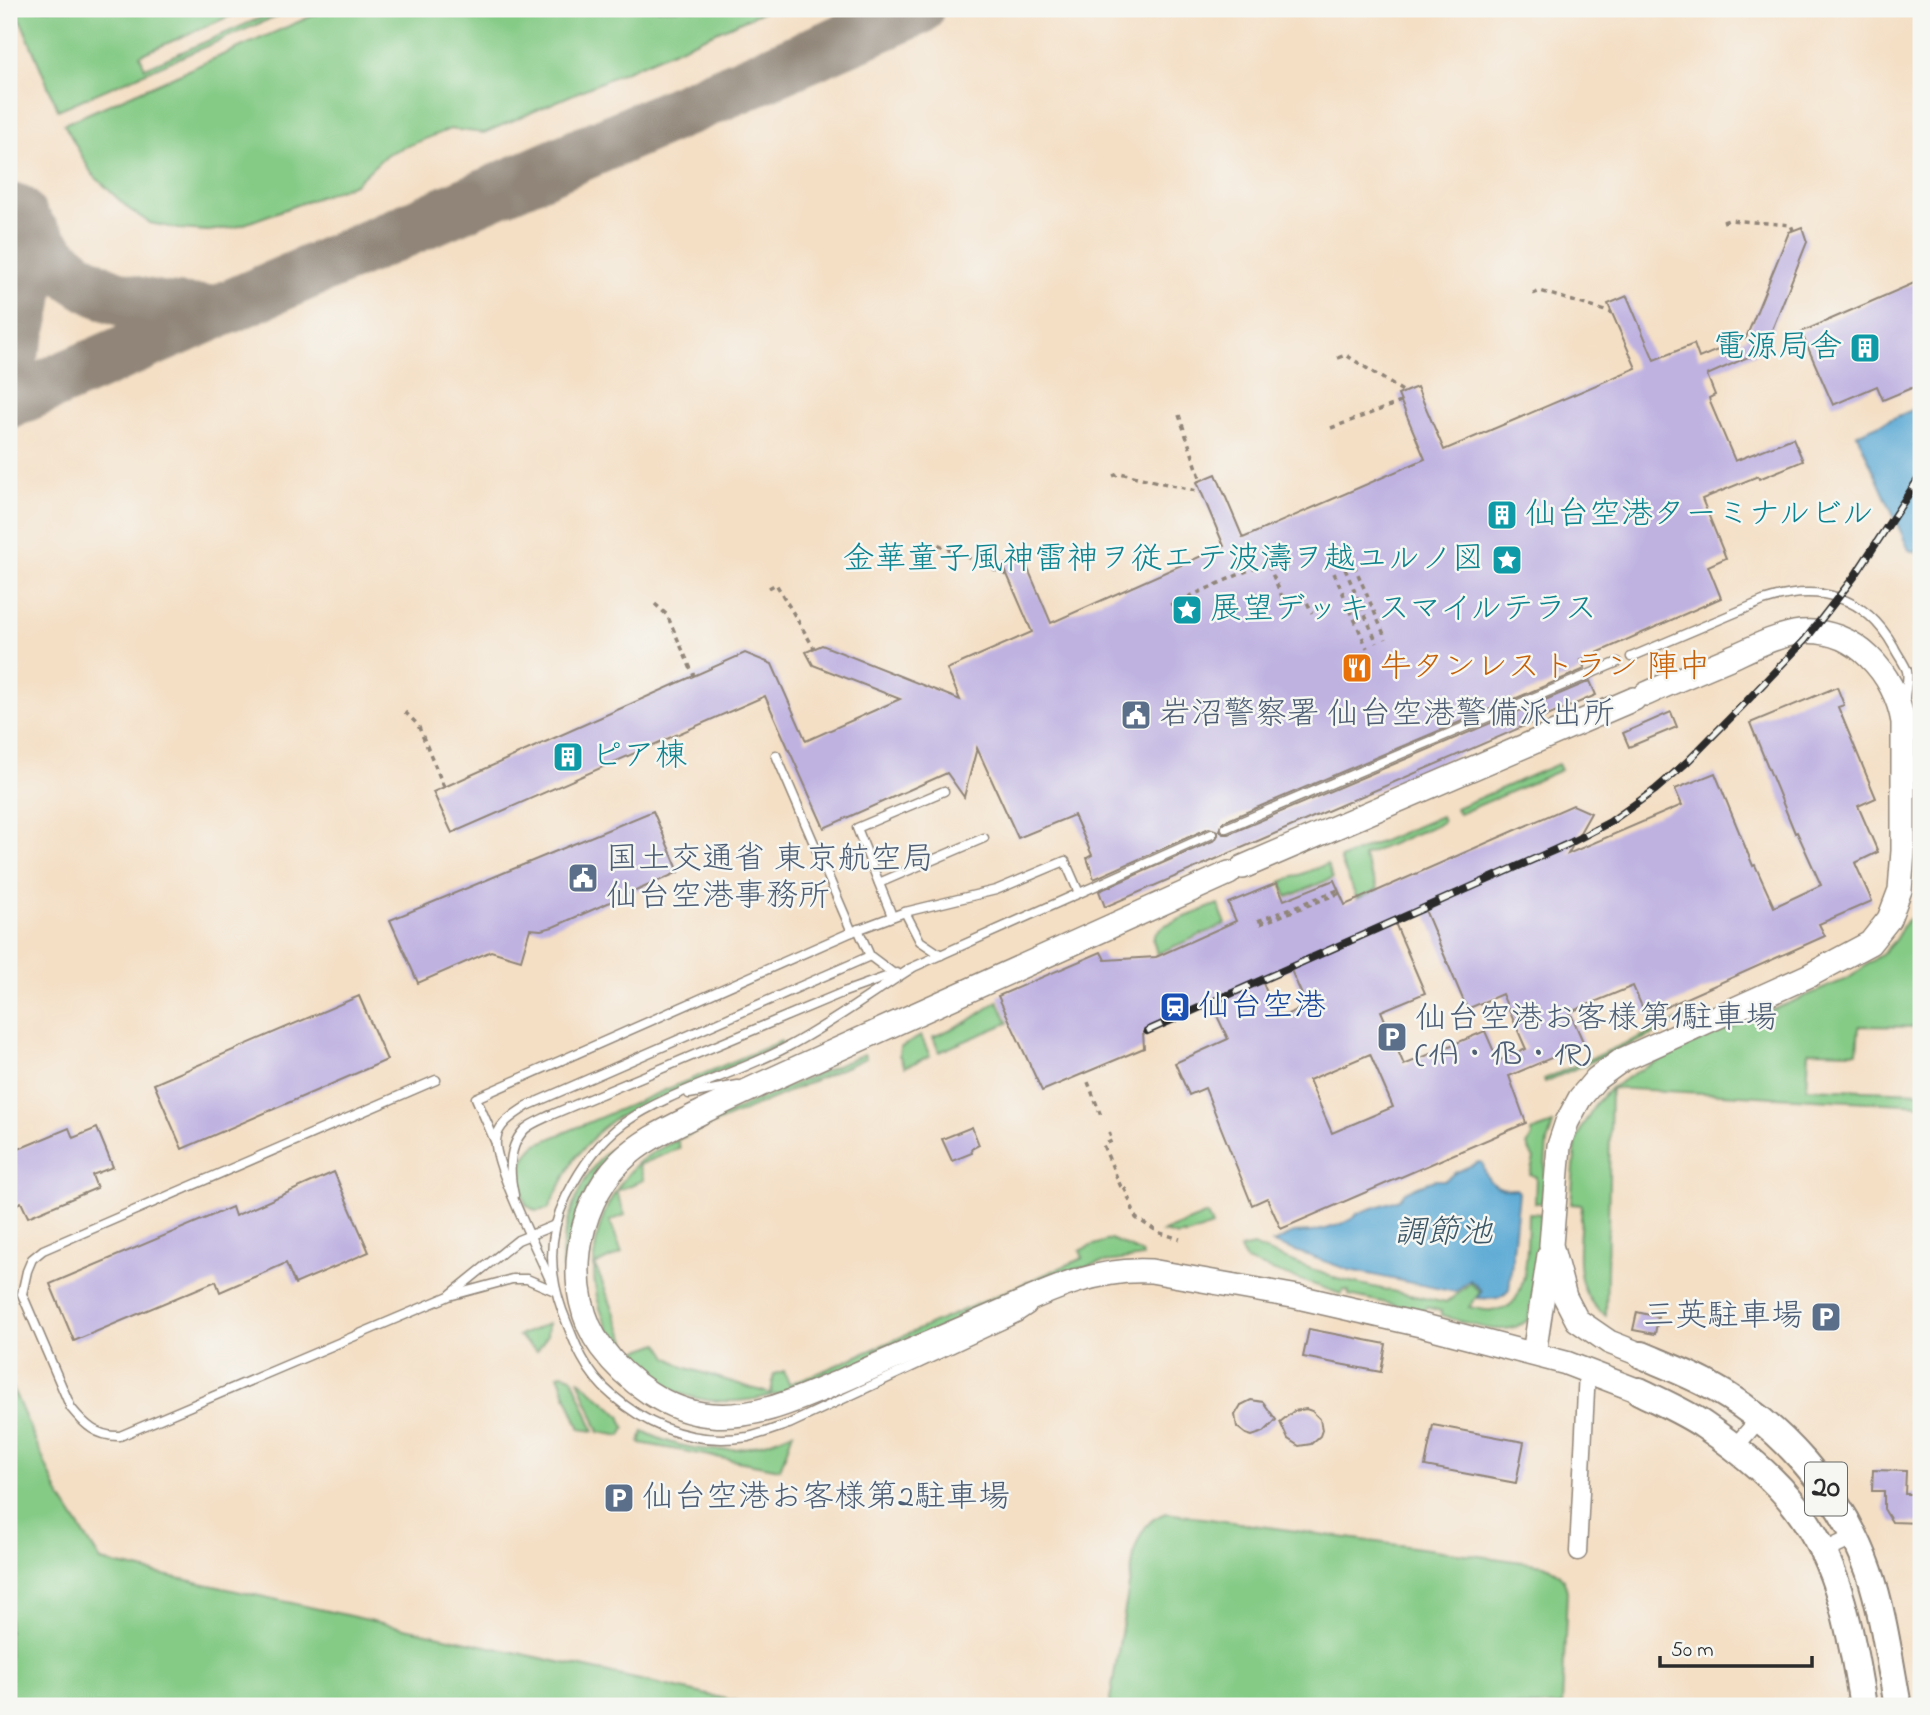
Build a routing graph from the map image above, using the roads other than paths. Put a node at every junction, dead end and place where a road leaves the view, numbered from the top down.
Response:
1 (1631, 657) dead end
2 (1618, 662) dead end
3 (1903, 722) junction
4 (776, 755) dead end
5 (944, 791) dead end
6 (1226, 828) dead end
7 (1212, 834) dead end
8 (984, 838) dead end
9 (879, 883) junction
10 (1910, 890) edge
11 (1079, 893) junction
12 (905, 912) junction
13 (892, 916) junction
14 (855, 931) junction
15 (941, 955) junction
16 (870, 956) junction
17 (912, 968) junction
18 (894, 974) junction
19 (772, 1079) junction
20 (436, 1080) dead end
21 (676, 1096) junction
22 (495, 1141) junction
23 (514, 1195) junction
24 (555, 1225) junction
25 (531, 1234) junction
26 (1551, 1245) junction
27 (1071, 1282) junction
28 (555, 1291) junction
29 (449, 1296) junction
30 (1534, 1354) junction
31 (1642, 1355) joint
32 (1587, 1371) junction
33 (1639, 1391) joint
34 (1759, 1419) junction
35 (1734, 1448) junction
36 (1854, 1537) junction
37 (1578, 1552) dead end
38 (1823, 1552) junction
39 (1863, 1706) edge
40 (1898, 1706) edge

1 - 3 lane
2 - 6 lane
3 - 10 street
3 - 19 street
4 - 14 lane
5 - 9 lane
7 - 11 lane
8 - 9 lane
9 - 13 lane
10 - 26 street
11 - 12 lane
11 - 15 lane
12 - 13 lane
12 - 15 lane
13 - 14 lane
14 - 16 lane
14 - 22 lane
15 - 17 lane
16 - 18 lane
16 - 22 lane
17 - 18 lane
17 - 21 lane
18 - 23 lane
19 - 21 lane
19 - 27 street
20 - 29 lane
21 - 24 lane
22 - 23 lane
23 - 25 lane
24 - 25 lane
24 - 28 lane
25 - 28 lane
25 - 29 lane
26 - 30 street
26 - 31 street
27 - 28 lane
27 - 30 street
28 - 29 lane
30 - 32 street
31 - 34 main road, 20
32 - 33 street
32 - 37 street
33 - 35 main road, 20
34 - 35 street
34 - 36 main road, 20
35 - 38 main road, 20
36 - 38 street
36 - 40 main road, 20
38 - 39 main road, 20

